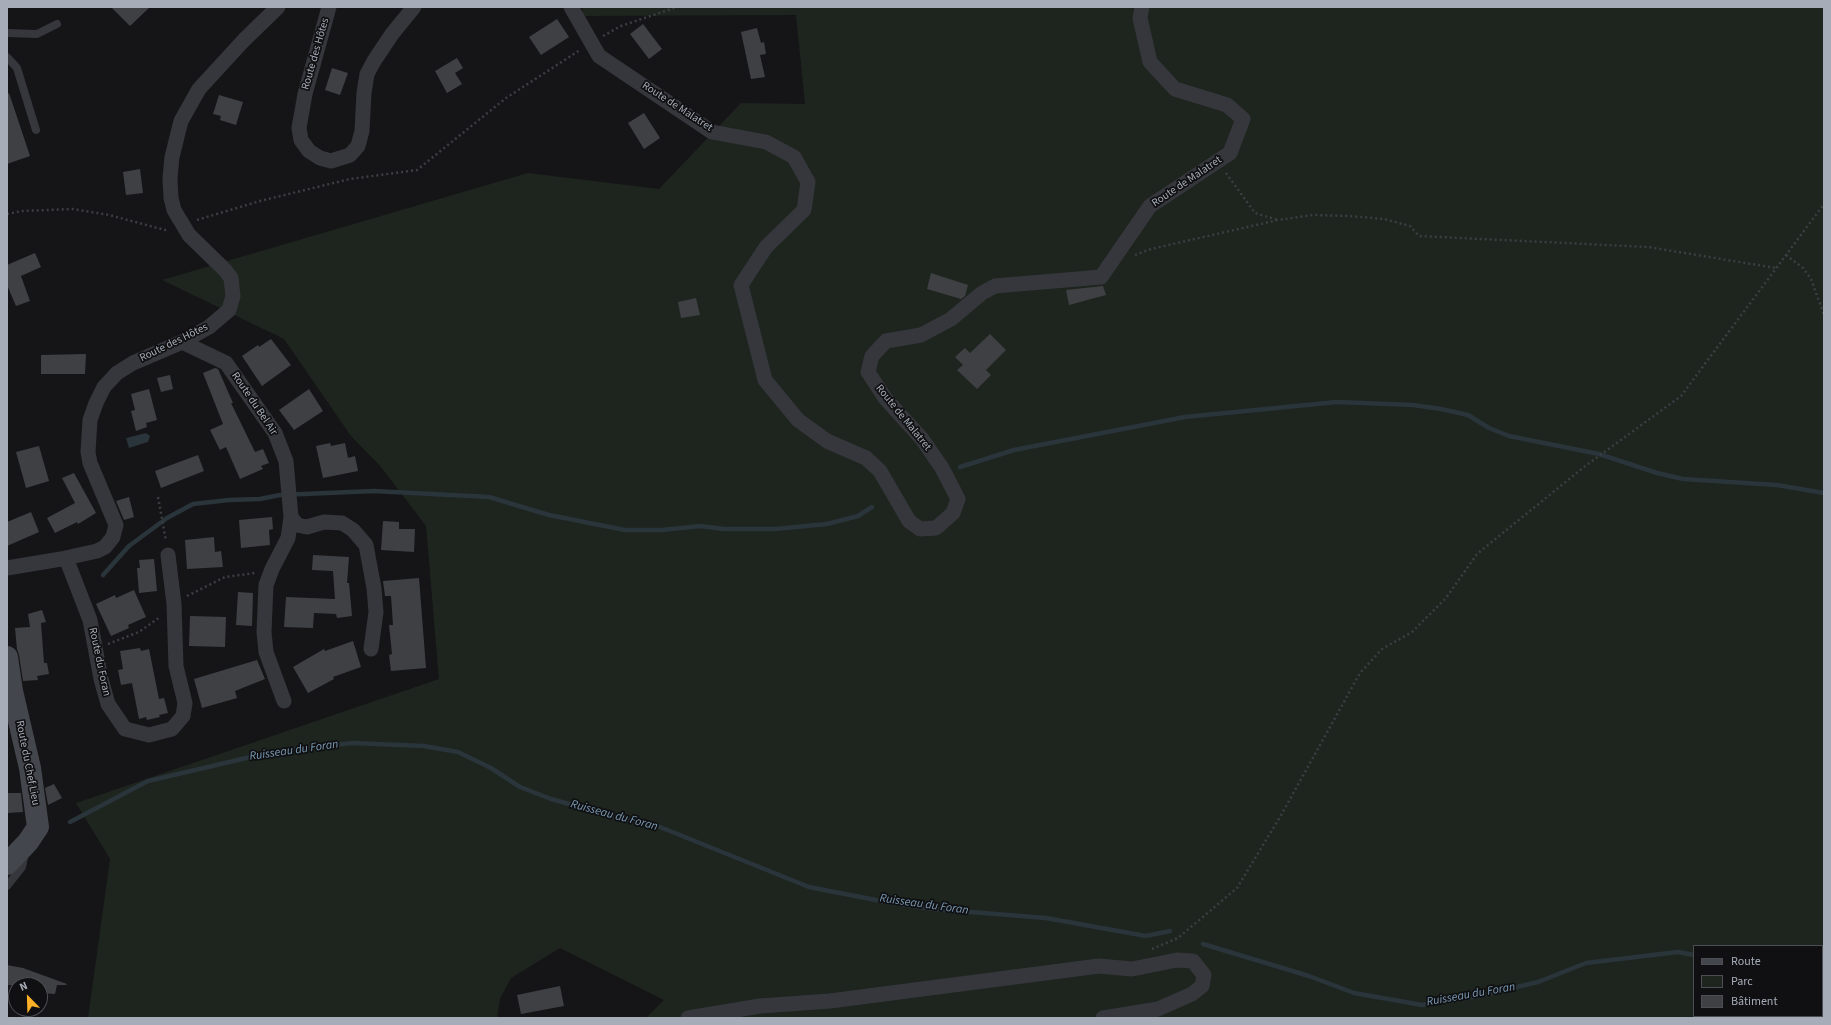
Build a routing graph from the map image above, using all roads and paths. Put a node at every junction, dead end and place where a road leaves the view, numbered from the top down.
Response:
1 (278, 7) edge
2 (329, 7) edge
3 (414, 7) edge
4 (571, 7) edge
5 (677, 7) edge
6 (1142, 7) edge
7 (57, 24) dead end
8 (7, 33) edge
9 (591, 43) junction
10 (7, 57) edge
11 (36, 130) dead end
12 (1217, 162) junction
13 (1824, 204) edge
14 (1278, 220) junction
15 (1786, 255) junction
16 (1110, 264) junction
17 (1776, 268) junction
18 (1824, 315) edge
19 (182, 342) junction
20 (158, 496) dead end
21 (290, 511) junction
22 (167, 549) joint
23 (66, 558) junction
24 (7, 568) edge
25 (272, 569) junction
26 (174, 604) junction
27 (103, 646) dead end
28 (371, 649) dead end
29 (7, 657) edge
30 (284, 701) dead end
31 (28, 842) junction
32 (7, 855) edge
33 (7, 864) edge
34 (7, 886) edge
35 (1149, 950) dead end
36 (688, 1018) edge
37 (1102, 1018) edge

1 - 19 street, Route des Hôtes
2 - 3 street, Route des Hôtes
4 - 9 street, Route de Malatret
5 - 9 path
6 - 12 street, Route de Malatret
7 - 8 lane
9 - 16 street, Route de Malatret
10 - 11 lane
12 - 14 path
12 - 16 street, Route de Malatret
13 - 15 path
14 - 16 path
14 - 17 path
15 - 17 path
15 - 18 path
17 - 35 path
19 - 21 street, Route du Bel Air
19 - 23 street, Route des Hôtes
20 - 22 path
21 - 25 street, Route du Bel Air
21 - 28 street
22 - 26 street, Route du Foran
23 - 24 street, Route des Hôtes
23 - 26 street, Route du Foran
25 - 26 path
25 - 30 street, Route du Bel Air
26 - 27 path
29 - 31 street, Route du Chef Lieu
31 - 32 street
31 - 33 street
31 - 34 lane
36 - 37 street

